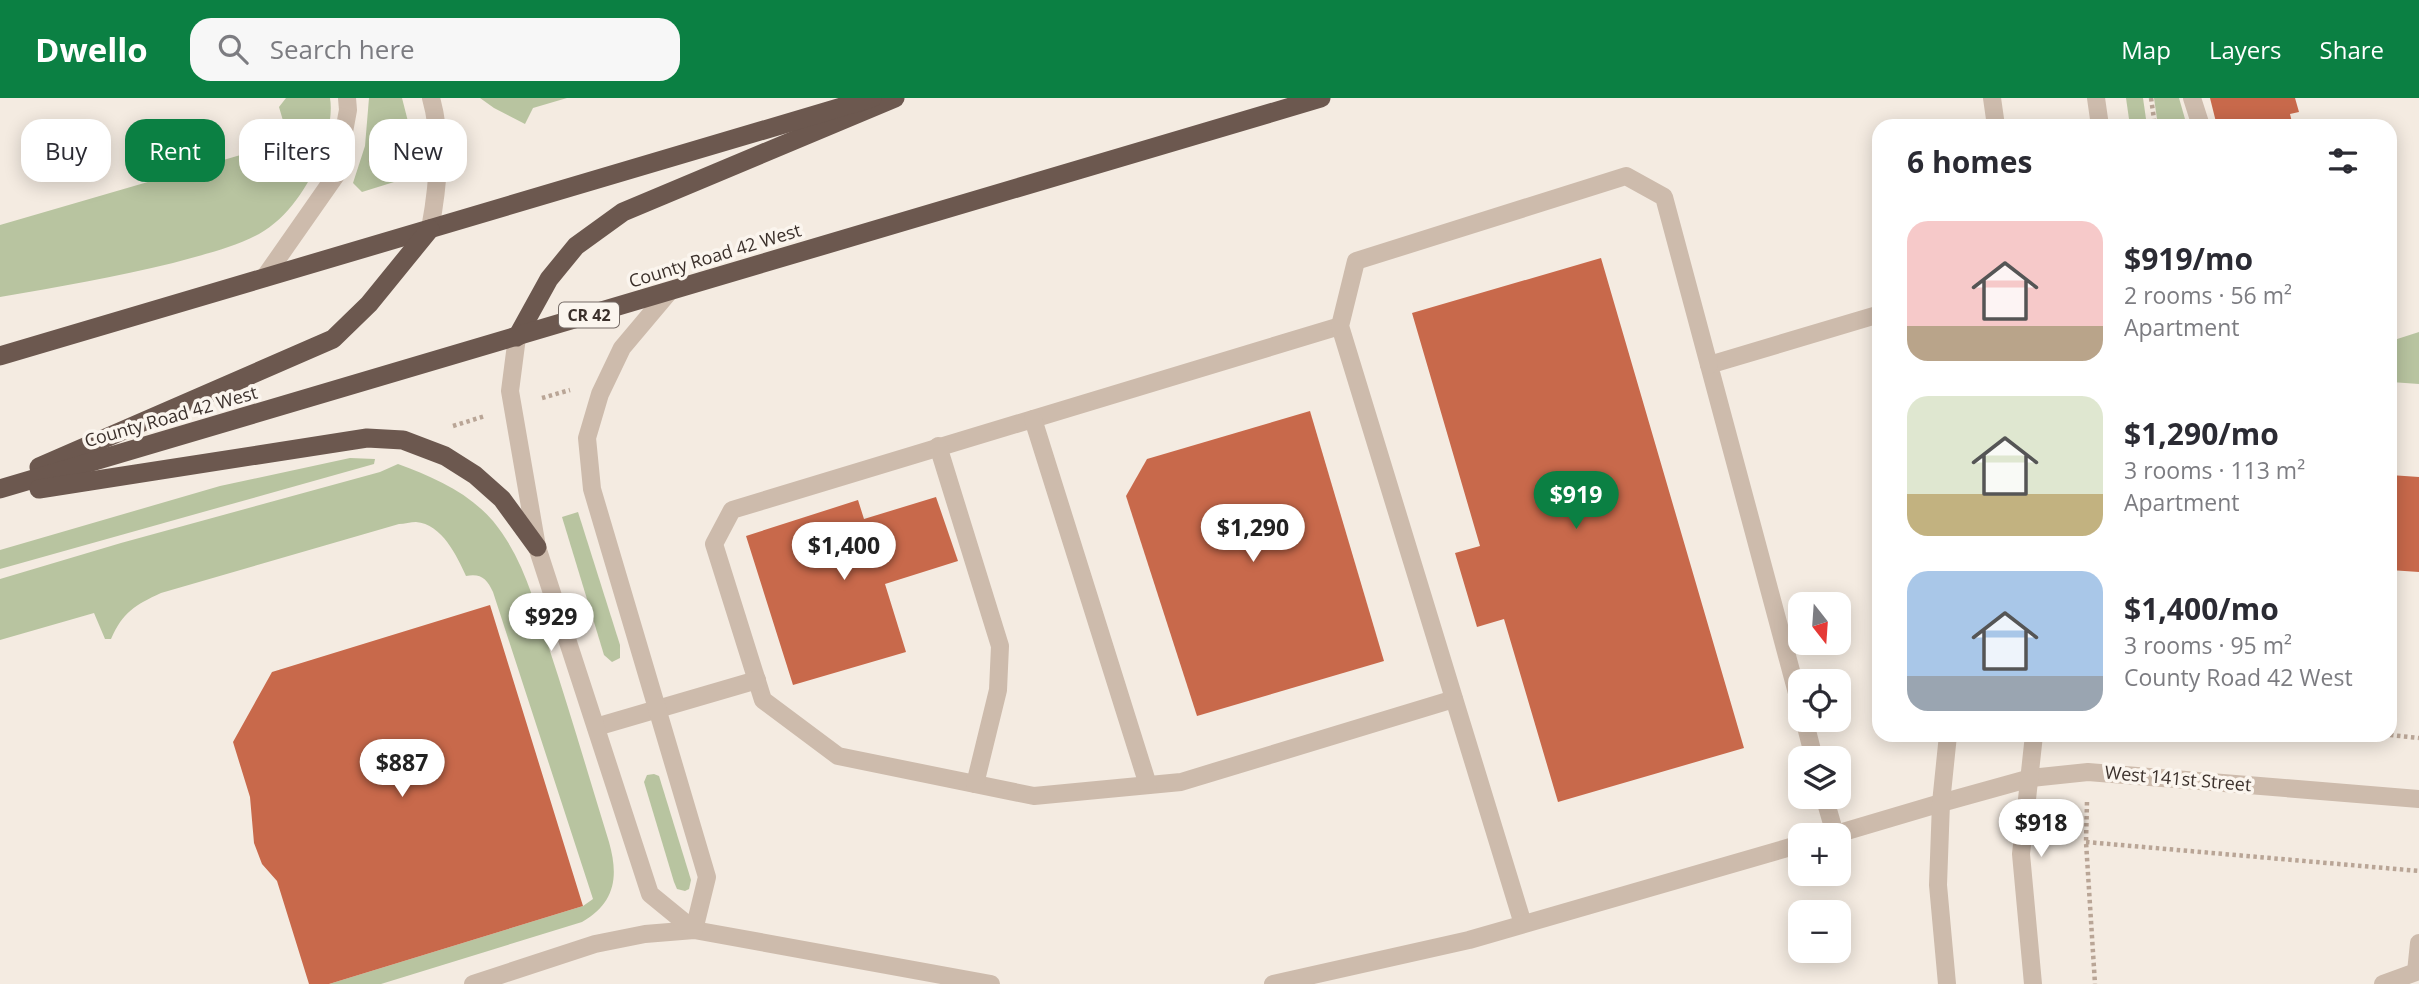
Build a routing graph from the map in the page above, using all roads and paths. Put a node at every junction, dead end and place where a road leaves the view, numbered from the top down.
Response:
1 (347, 98) edge
2 (431, 98) edge
3 (872, 98) edge
4 (895, 98) edge
5 (1321, 98) edge
6 (1992, 98) edge
7 (2096, 98) edge
8 (2151, 98) edge
9 (2192, 98) edge
10 (1995, 119) edge
11 (2100, 119) edge
12 (2154, 119) edge
13 (2199, 119) edge
14 (369, 163) edge
15 (358, 167) dead end
16 (430, 229) junction
17 (264, 278) junction
18 (670, 291) junction
19 (1872, 316) edge
20 (1340, 326) junction
21 (517, 337) junction
22 (0, 356) edge
23 (1709, 365) junction
24 (576, 388) dead end
25 (540, 399) dead end
26 (1033, 419) junction
27 (938, 446) junction
28 (0, 489) edge
29 (537, 547) junction
30 (1791, 669) edge
31 (757, 680) junction
32 (1454, 699) junction
33 (657, 708) junction
34 (596, 727) junction
35 (2397, 736) edge
36 (2419, 738) edge
37 (1947, 742) edge
38 (2034, 742) edge
39 (2088, 772) junction
40 (2031, 778) junction
41 (975, 784) junction
42 (1148, 785) junction
43 (2419, 799) edge
44 (1941, 803) junction
45 (1851, 829) edge
46 (2086, 842) junction
47 (1788, 848) edge
48 (2419, 871) edge
49 (1523, 924) junction
50 (694, 930) junction
51 (2419, 943) edge
52 (2417, 972) edge
53 (473, 984) edge
54 (991, 984) edge
55 (1273, 984) edge
56 (1947, 984) edge
57 (2032, 984) edge
58 (2095, 984) edge
59 (2383, 984) edge

1 - 17 street
2 - 16 street
3 - 16 highway
4 - 21 highway
5 - 18 highway, County Road 42 West / CR 42
6 - 10 street
7 - 11 street
8 - 12 path
9 - 13 street
14 - 15 path
16 - 17 highway
16 - 28 highway
17 - 22 highway
18 - 21 highway, County Road 42 West / CR 42
18 - 33 street
19 - 23 street
20 - 23 street
20 - 26 street
20 - 32 street
21 - 28 highway, County Road 42 West / CR 42
21 - 29 street
23 - 30 street
24 - 25 path
26 - 27 street
26 - 42 street
27 - 31 street
27 - 41 street
28 - 29 highway
29 - 34 street
31 - 33 street
31 - 41 street
32 - 42 street
32 - 49 street
33 - 34 street
33 - 50 street
34 - 50 street
35 - 36 path
37 - 44 street
38 - 40 street
39 - 40 street, West 141st Street
39 - 43 street, West 141st Street
39 - 46 path
40 - 44 street, West 141st Street
40 - 57 street
41 - 42 street
44 - 45 street, West 141st Street
44 - 56 street
46 - 48 path
46 - 58 path
47 - 49 street
49 - 55 street
50 - 53 street
50 - 54 street
51 - 52 street
52 - 59 street

